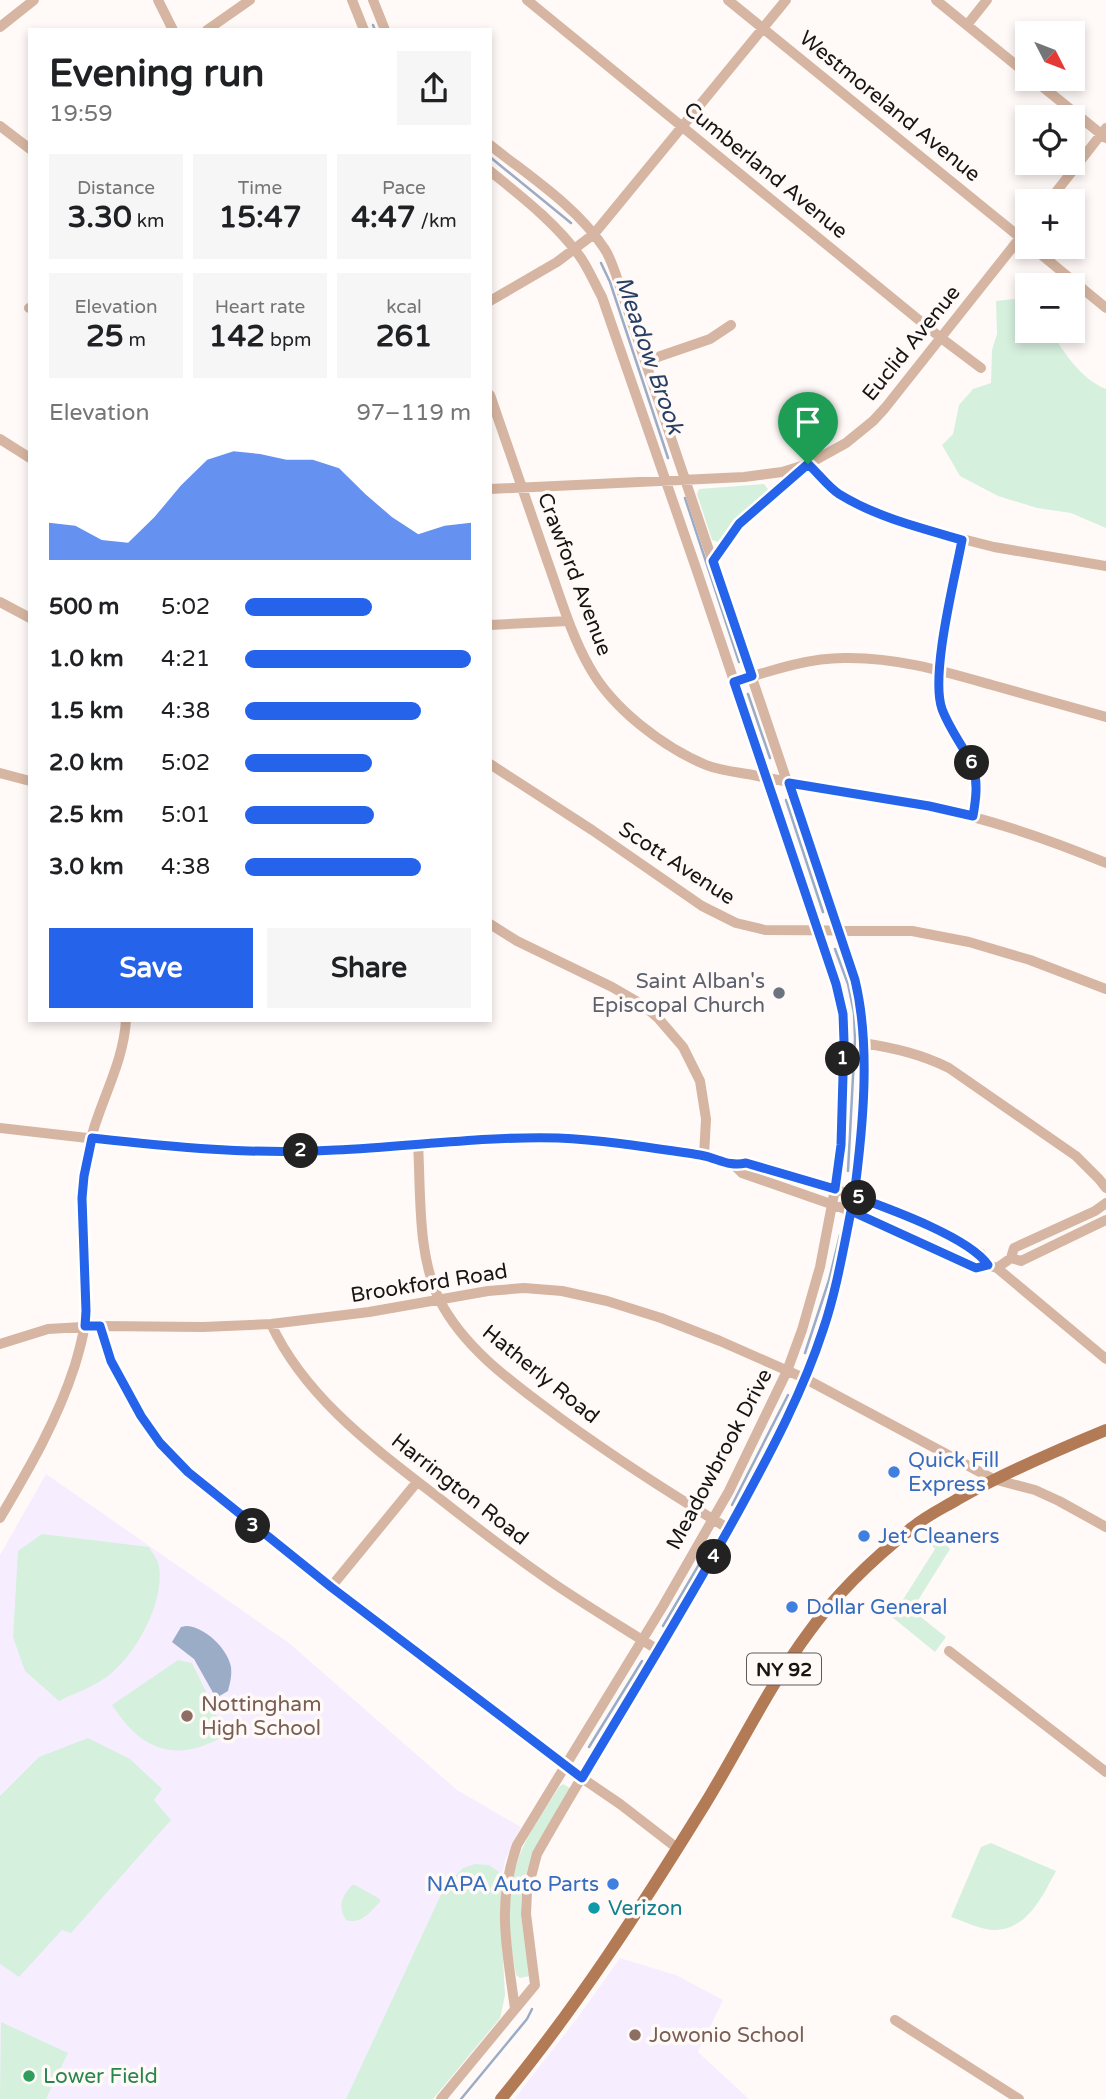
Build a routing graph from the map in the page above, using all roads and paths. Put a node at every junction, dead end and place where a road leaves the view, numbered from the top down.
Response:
1 (158, 0) edge
2 (250, 0) edge
3 (371, 0) edge
4 (527, 0) edge
5 (728, 0) edge
6 (786, 0) edge
7 (936, 0) edge
8 (956, 0) edge
9 (987, 0) edge
10 (32, 1) edge
11 (354, 5) edge
12 (948, 9) junction
13 (967, 25) junction
14 (0, 27) edge
15 (172, 28) edge
16 (210, 28) edge
17 (363, 28) edge
18 (385, 28) edge
19 (763, 28) junction
20 (1015, 64) edge
21 (1049, 91) edge
22 (0, 126) edge
23 (683, 127) junction
24 (1104, 133) edge
25 (28, 147) edge
26 (492, 147) edge
27 (492, 173) edge
28 (1059, 189) edge
29 (1015, 228) edge
30 (594, 234) junction
31 (1015, 248) edge
32 (575, 250) junction
33 (1047, 259) edge
34 (492, 300) edge
35 (1106, 308) edge
36 (731, 325) dead end
37 (941, 338) junction
38 (646, 361) junction
39 (981, 368) dead end
40 (492, 401) edge
41 (0, 439) edge
42 (28, 457) edge
43 (808, 464) junction
44 (685, 479) junction
45 (665, 481) junction
46 (522, 488) junction
47 (492, 489) edge
48 (962, 540) junction
49 (713, 561) junction
50 (1106, 566) edge
51 (0, 602) edge
52 (28, 617) edge
53 (568, 621) junction
54 (492, 625) edge
55 (939, 670) junction
56 (752, 676) junction
57 (734, 682) junction
58 (1106, 717) edge
59 (492, 765) edge
60 (0, 772) edge
61 (766, 778) junction
62 (28, 780) edge
63 (789, 783) junction
64 (973, 816) junction
65 (1106, 863) edge
66 (492, 925) edge
67 (817, 930) junction
68 (838, 930) junction
69 (1106, 989) edge
70 (126, 1022) edge
71 (863, 1042) junction
72 (0, 1128) edge
73 (92, 1138) junction
74 (418, 1144) junction
75 (704, 1156) junction
76 (734, 1166) junction
77 (1106, 1188) edge
78 (835, 1189) junction
79 (854, 1196) junction
80 (1106, 1203) edge
81 (832, 1205) junction
82 (851, 1211) junction
83 (1106, 1220) edge
84 (1011, 1258) junction
85 (993, 1266) junction
86 (439, 1299) junction
87 (271, 1324) junction
88 (85, 1326) junction
89 (100, 1326) junction
90 (0, 1343) edge
91 (1106, 1359) edge
92 (788, 1371) junction
93 (804, 1378) junction
94 (1106, 1430) edge
95 (993, 1479) junction
96 (417, 1482) junction
97 (0, 1518) edge
98 (712, 1519) junction
99 (1106, 1527) edge
100 (729, 1529) junction
101 (331, 1587) junction
102 (642, 1639) junction
103 (658, 1650) junction
104 (949, 1651) dead end
105 (565, 1768) junction
106 (1106, 1772) edge
107 (582, 1778) junction
108 (677, 1848) junction
109 (515, 2009) junction
110 (895, 2020) dead end
111 (441, 2099) edge
112 (501, 2099) edge
113 (1018, 2099) edge

1 - 15 street
2 - 16 street
3 - 11 street
3 - 18 street
4 - 23 street, Cumberland Avenue
5 - 19 street, Westmoreland Avenue
6 - 19 street
7 - 12 street
8 - 12 street
9 - 13 street
10 - 14 street
11 - 17 street
12 - 13 street
13 - 20 street
19 - 23 street
19 - 29 street, Westmoreland Avenue
21 - 24 street
22 - 25 street
23 - 30 street
23 - 37 street, Cumberland Avenue
24 - 28 street
26 - 30 street, Meadowbrook Drive
27 - 32 street, Meadowbrook Drive
30 - 32 street
30 - 38 street, Meadowbrook Drive
31 - 37 street, Euclid Avenue
32 - 34 street
32 - 45 street, Meadowbrook Drive
33 - 35 street
36 - 38 street
37 - 39 street, Cumberland Avenue
37 - 43 street, Euclid Avenue
38 - 44 street, Meadowbrook Drive
40 - 46 street, Crawford Avenue
41 - 42 street
43 - 44 street, Euclid Avenue
43 - 48 street
43 - 49 street, Euclid Avenue
44 - 45 street, Euclid Avenue
44 - 49 street, Meadowbrook Drive
45 - 46 street, Euclid Avenue
45 - 57 street, Meadowbrook Drive
46 - 47 street, Euclid Avenue
46 - 53 street, Crawford Avenue
48 - 50 street
48 - 55 street
49 - 56 street, Meadowbrook Drive
51 - 52 street
53 - 54 street
53 - 61 street, Crawford Avenue
55 - 56 street
55 - 58 street
55 - 64 street
56 - 57 street
56 - 63 street, Meadowbrook Drive
57 - 61 street, Meadowbrook Drive
59 - 67 street, Scott Avenue
60 - 62 street
61 - 63 street, Crawford Avenue
61 - 67 street, Meadowbrook Drive
63 - 64 street, Crawford Avenue
63 - 68 street, Meadowbrook Drive
64 - 65 street, Crawford Avenue
66 - 75 street
67 - 68 street, Scott Avenue
67 - 78 street, Meadowbrook Drive
68 - 69 street, Scott Avenue
68 - 71 street, Meadowbrook Drive
70 - 73 street
71 - 77 street
71 - 79 street, Meadowbrook Drive
72 - 73 street
73 - 74 street
73 - 88 street
74 - 75 street
74 - 86 street, Hatherly Road
75 - 76 street
76 - 78 street
76 - 81 street
78 - 79 street
78 - 81 street, Meadowbrook Drive
79 - 82 street, Meadowbrook Drive
79 - 85 street
80 - 84 street
81 - 82 street
81 - 92 street, Meadowbrook Drive
82 - 85 street
82 - 93 street, Meadowbrook Drive
83 - 84 street
84 - 85 street
85 - 91 street
86 - 87 street, Brookford Road
86 - 92 street, Brookford Road
86 - 98 street, Hatherly Road
87 - 89 street, Brookford Road
87 - 96 street, Harrington Road
88 - 89 street, Brookford Road
88 - 90 street, Brookford Road
88 - 97 street
89 - 101 street
92 - 93 street, Brookford Road
92 - 98 street, Meadowbrook Drive
93 - 95 street, Brookford Road
93 - 100 street, Meadowbrook Drive
94 - 95 main road, NY 92
95 - 99 street, Brookford Road
95 - 108 main road, NY 92
96 - 101 street
96 - 102 street, Harrington Road
98 - 100 street, Hatherly Road
98 - 102 street, Meadowbrook Drive
100 - 103 street, Meadowbrook Drive
101 - 105 street
102 - 103 street, Harrington Road
102 - 105 street, Meadowbrook Drive
103 - 107 street, Meadowbrook Drive
104 - 106 street
105 - 107 street
105 - 109 street, Meadowbrook Drive
107 - 108 street
107 - 109 street, Meadowbrook Drive
108 - 112 main road, NY 92
109 - 111 street, Meadowbrook Drive
110 - 113 street

